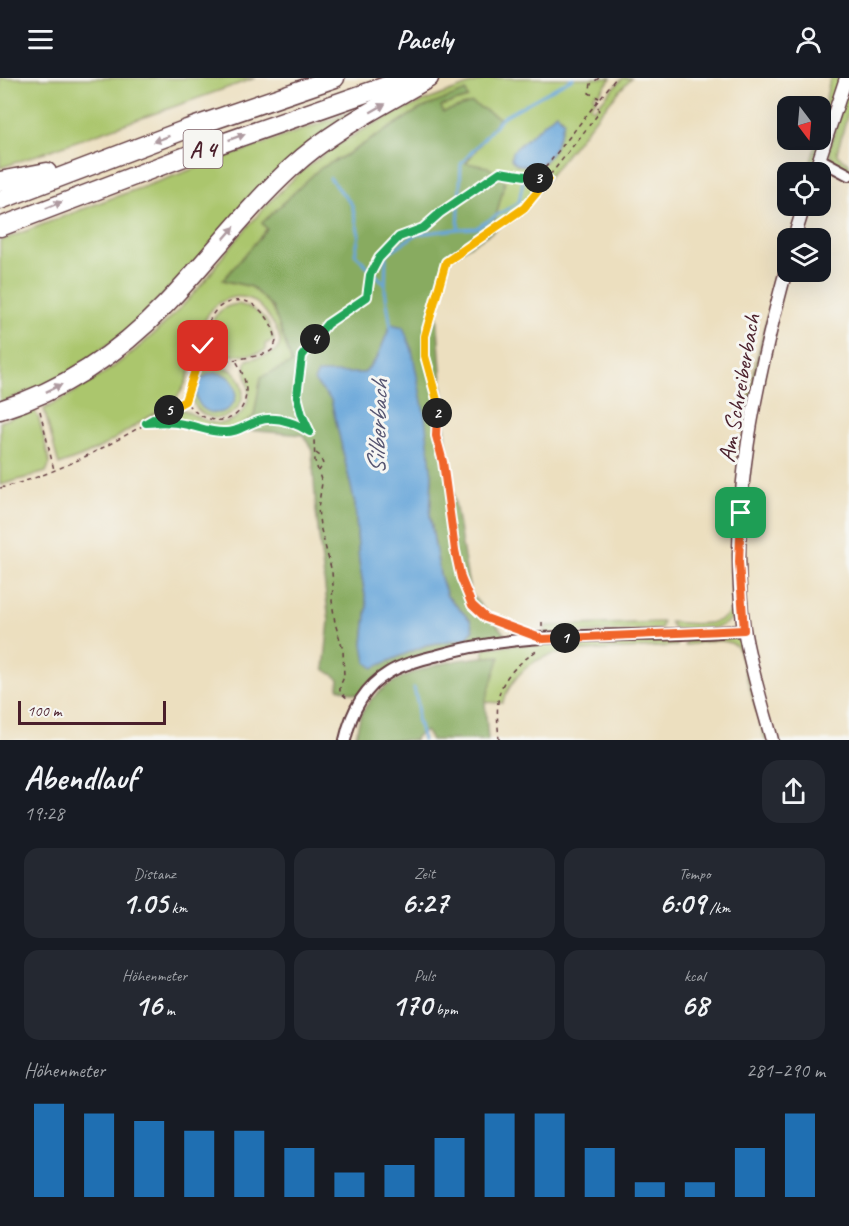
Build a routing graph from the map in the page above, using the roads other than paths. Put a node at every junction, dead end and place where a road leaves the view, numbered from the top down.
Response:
1 (335, 78) edge
2 (409, 78) edge
3 (429, 78) edge
4 (846, 78) edge
5 (819, 159) junction
6 (818, 162) edge
7 (87, 165) junction
8 (849, 175) edge
9 (0, 181) edge
10 (0, 200) edge
11 (0, 227) edge
12 (783, 282) edge
13 (0, 410) edge
14 (744, 630) junction
15 (345, 740) edge
16 (772, 740) edge

1 -> 7 highway, A 4
11 -> 2 highway, A 4
13 -> 3 highway
4 - 5 street
5 - 6 street
5 - 8 street
7 - 9 highway
7 - 10 highway, A 4
12 - 14 street, Am Schreiberbach
14 - 15 street
14 - 16 street, Am Schreiberbach

